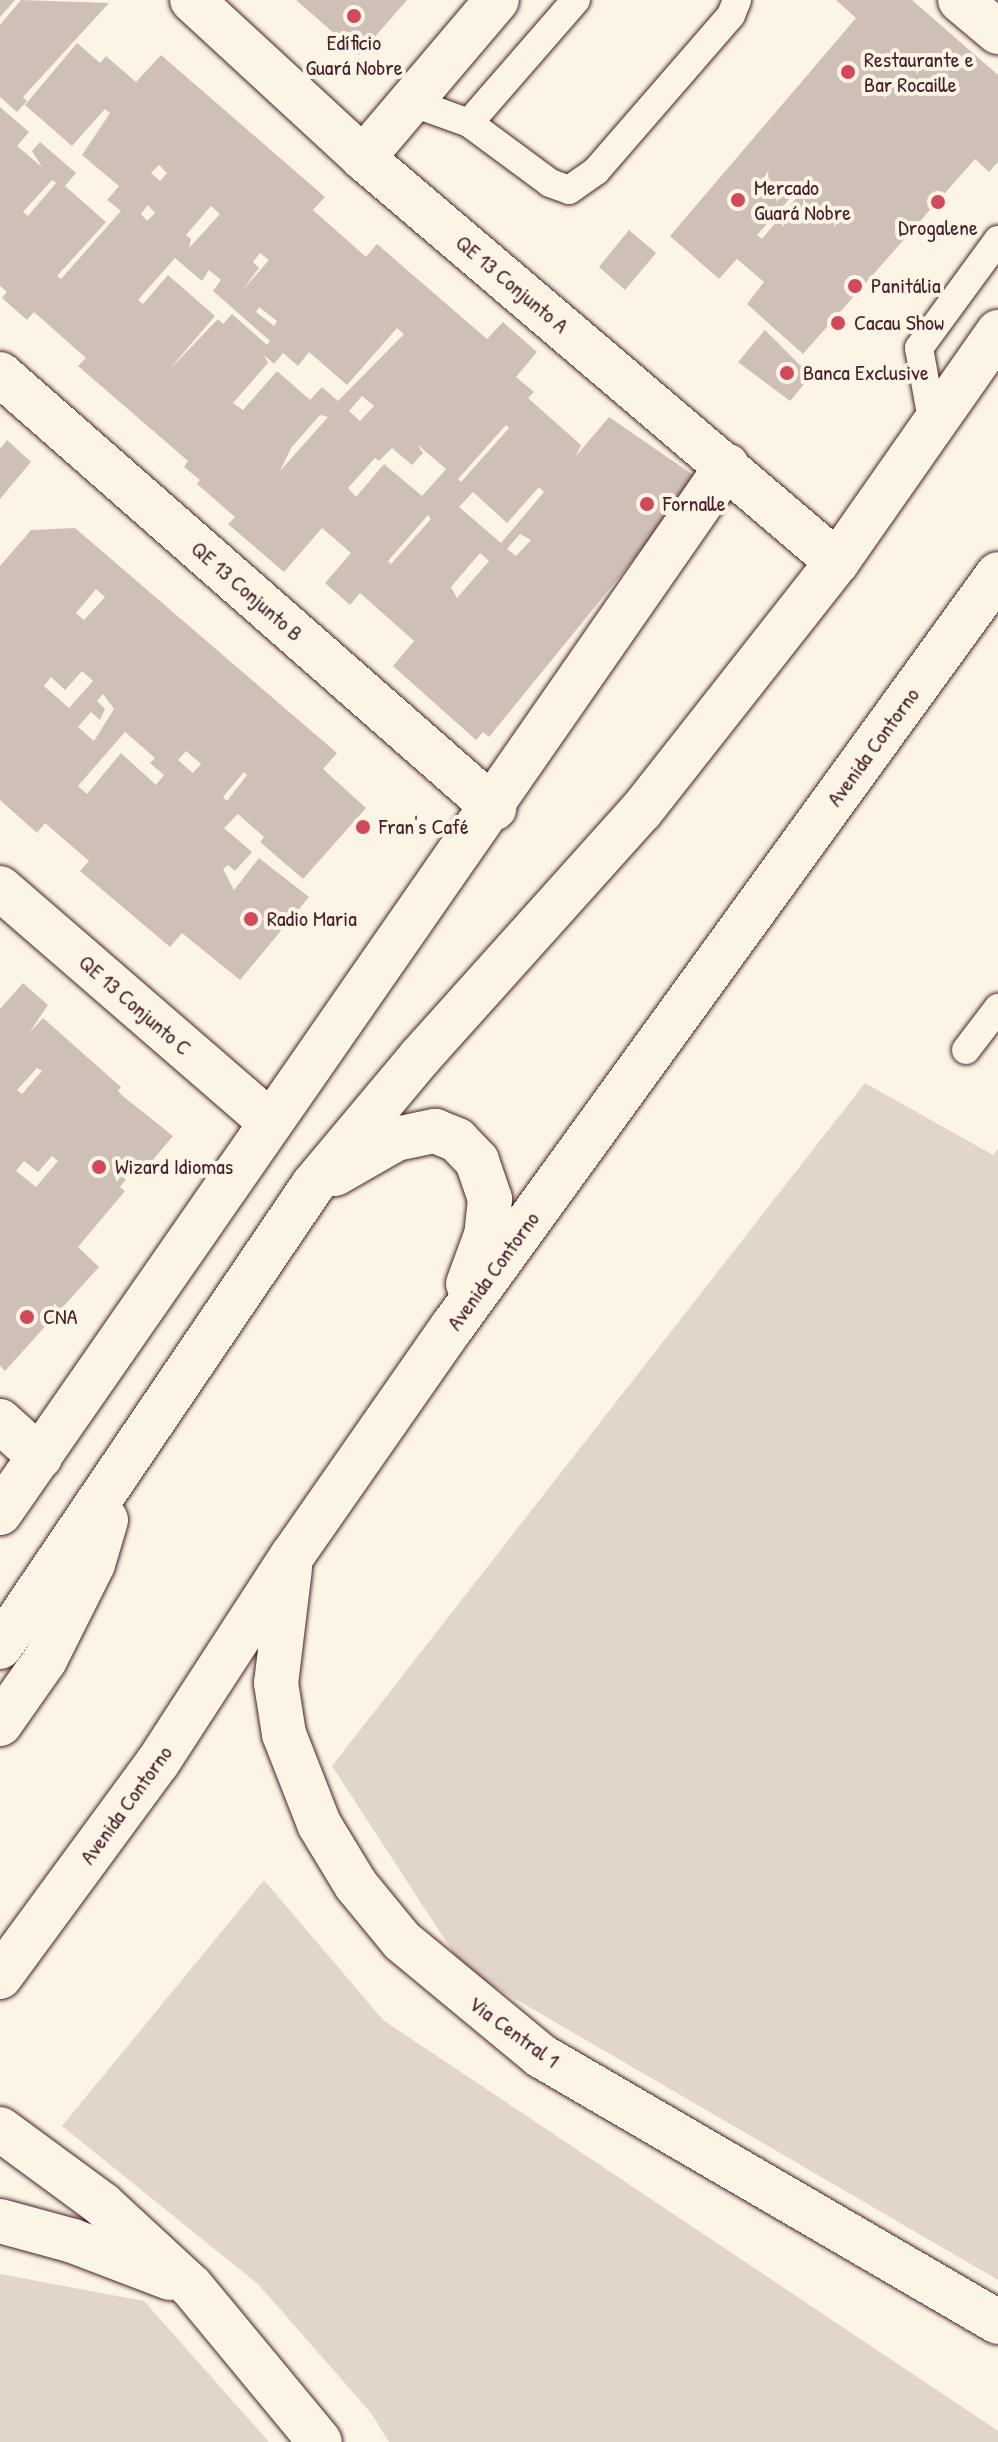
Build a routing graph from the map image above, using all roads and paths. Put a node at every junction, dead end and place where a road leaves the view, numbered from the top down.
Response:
1 (192, 0) edge
2 (497, 0) edge
3 (576, 0) edge
4 (737, 0) edge
5 (960, 0) edge
6 (998, 32) edge
7 (411, 102) junction
8 (469, 123) junction
9 (363, 158) junction
10 (998, 240) edge
11 (998, 332) edge
12 (0, 374) edge
13 (933, 425) junction
14 (727, 466) junction
15 (837, 562) junction
16 (998, 574) edge
17 (494, 808) junction
18 (0, 888) edge
19 (998, 1008) edge
20 (966, 1050) dead end
21 (270, 1122) junction
22 (313, 1185) junction
23 (452, 1327) junction
24 (0, 1421) edge
25 (40, 1457) junction
26 (119, 1475) junction
27 (0, 1513) edge
28 (292, 1556) junction
29 (0, 1647) edge
30 (0, 1724) edge
31 (0, 1977) edge
32 (0, 2129) edge
33 (0, 2221) edge
34 (191, 2286) junction
35 (998, 2322) edge
36 (320, 2442) edge

1 - 9 main road, QE 13 Conjunto A
2 - 7 main road
3 - 8 lane
4 - 8 lane
5 - 6 main road
7 - 8 lane
7 - 9 main road
9 - 14 main road, QE 13 Conjunto A
10 - 13 lane
11 - 13 main road
12 - 17 main road, QE 13 Conjunto B
13 - 15 main road
14 - 15 main road, QE 13 Conjunto A
14 - 17 main road
15 - 22 main road
16 - 23 main road, Avenida Contorno
17 - 21 main road
18 - 21 main road, QE 13 Conjunto C
19 - 20 lane
21 - 25 main road
22 - 23 main road
22 - 26 main road
23 - 28 main road, Avenida Contorno
24 - 25 main road
25 - 27 main road
26 - 29 main road
26 - 30 main road
28 - 31 main road, Avenida Contorno
28 - 35 main road, Via Central 1
32 - 34 main road
33 - 34 main road
34 - 36 main road

